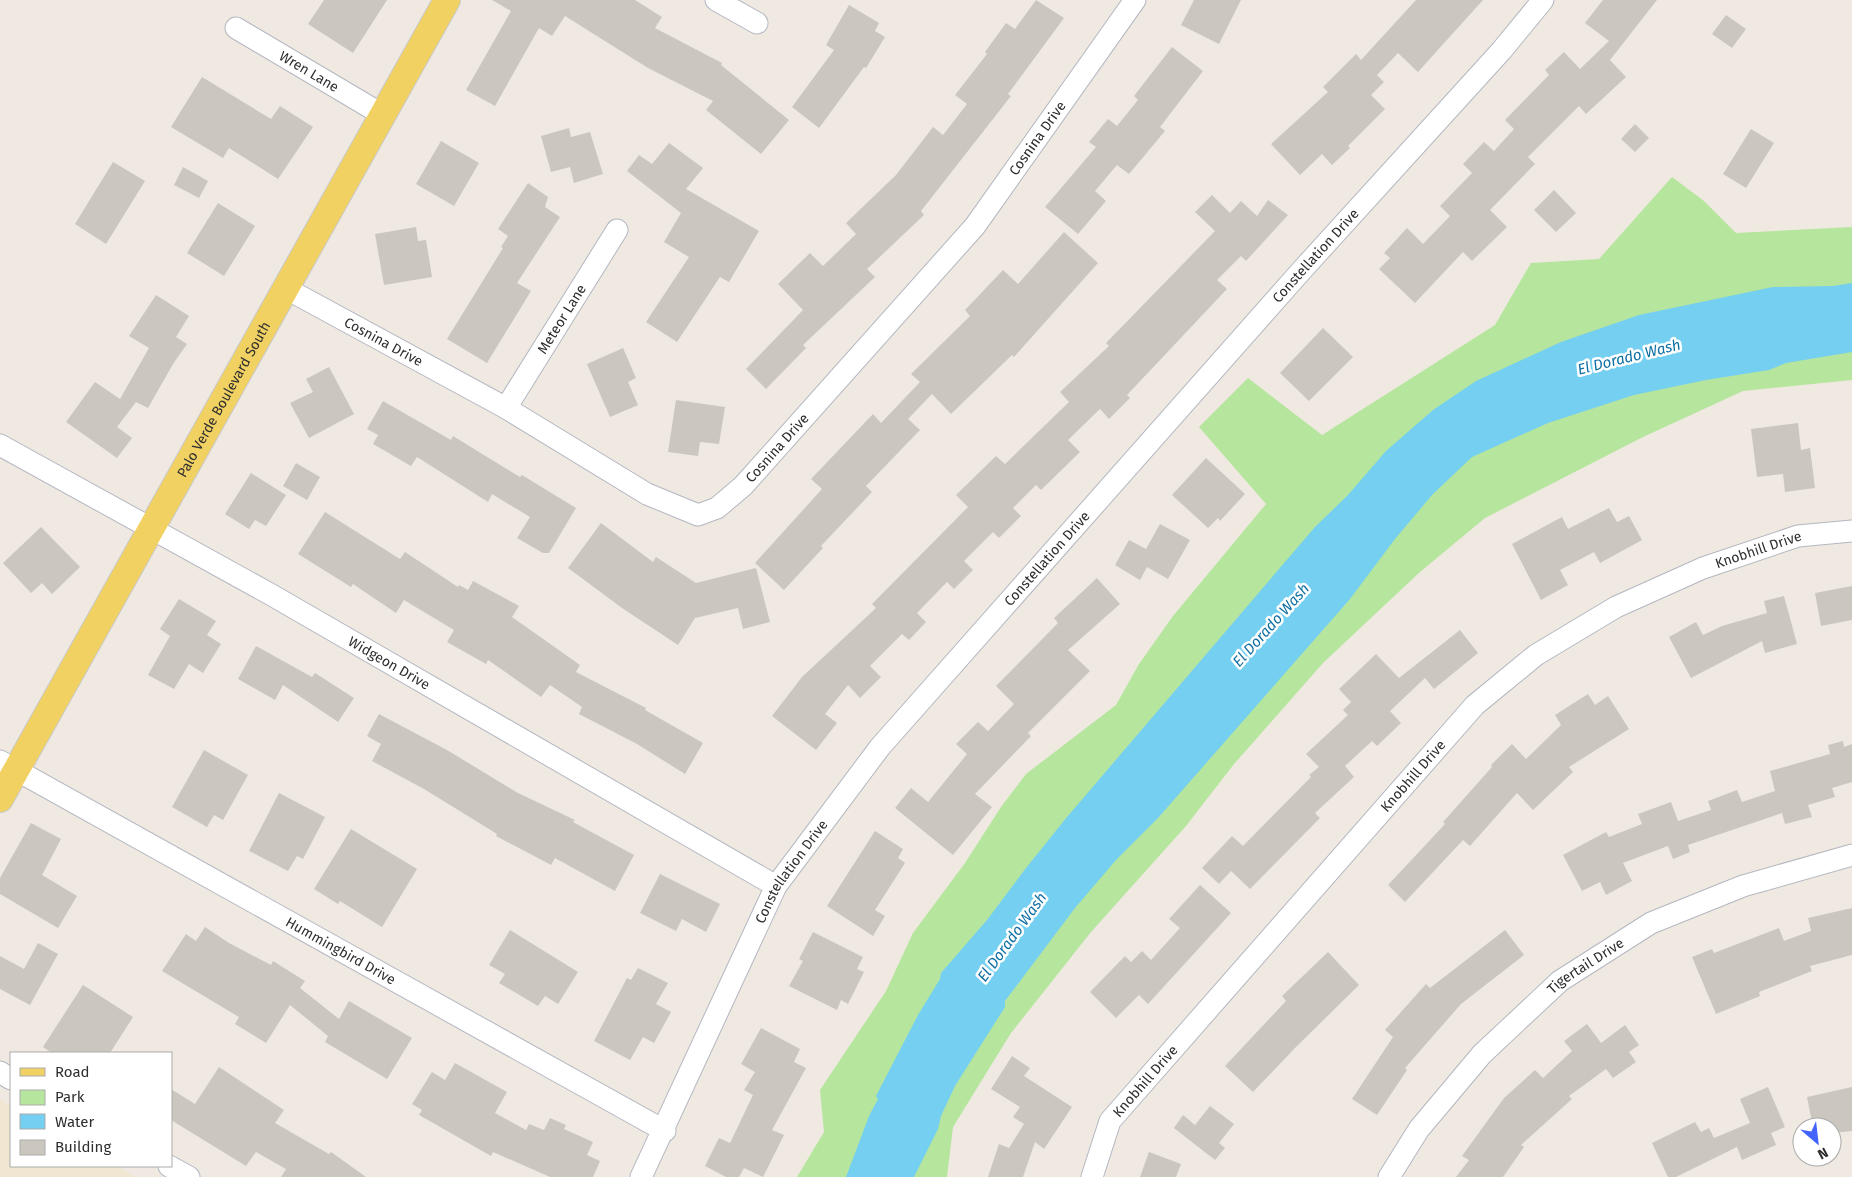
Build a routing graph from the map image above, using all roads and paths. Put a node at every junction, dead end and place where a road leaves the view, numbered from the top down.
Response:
1 (447, 0) edge
2 (716, 0) edge
3 (1135, 0) edge
4 (1543, 0) edge
5 (757, 23) dead end
6 (236, 28) dead end
7 (383, 115) junction
8 (617, 230) dead end
9 (286, 289) junction
10 (506, 408) junction
11 (0, 445) edge
12 (150, 529) junction
13 (1852, 531) edge
14 (8, 765) edge
15 (0, 799) edge
16 (1852, 855) edge
17 (776, 886) junction
18 (664, 1131) junction
19 (171, 1167) edge
20 (189, 1177) edge
21 (641, 1177) edge
22 (1092, 1177) edge
23 (1389, 1177) edge

1 - 7 main road, Palo Verde Boulevard South
2 - 5 street
3 - 10 street, Cosnina Drive
4 - 17 street, Constellation Drive
6 - 7 street, Wren Lane
7 - 9 main road, Palo Verde Boulevard South
8 - 10 street, Meteor Lane
9 - 10 street, Cosnina Drive
9 - 12 main road, Palo Verde Boulevard South
11 - 12 street, Widgeon Drive
12 - 14 main road, Palo Verde Boulevard South
12 - 17 street, Widgeon Drive
13 - 22 street, Knobhill Drive
14 - 15 main road, Palo Verde Boulevard South
14 - 18 street, Hummingbird Drive
16 - 23 street, Tigertail Drive
17 - 18 street, Constellation Drive
18 - 21 street, Constellation Drive
19 - 20 street

